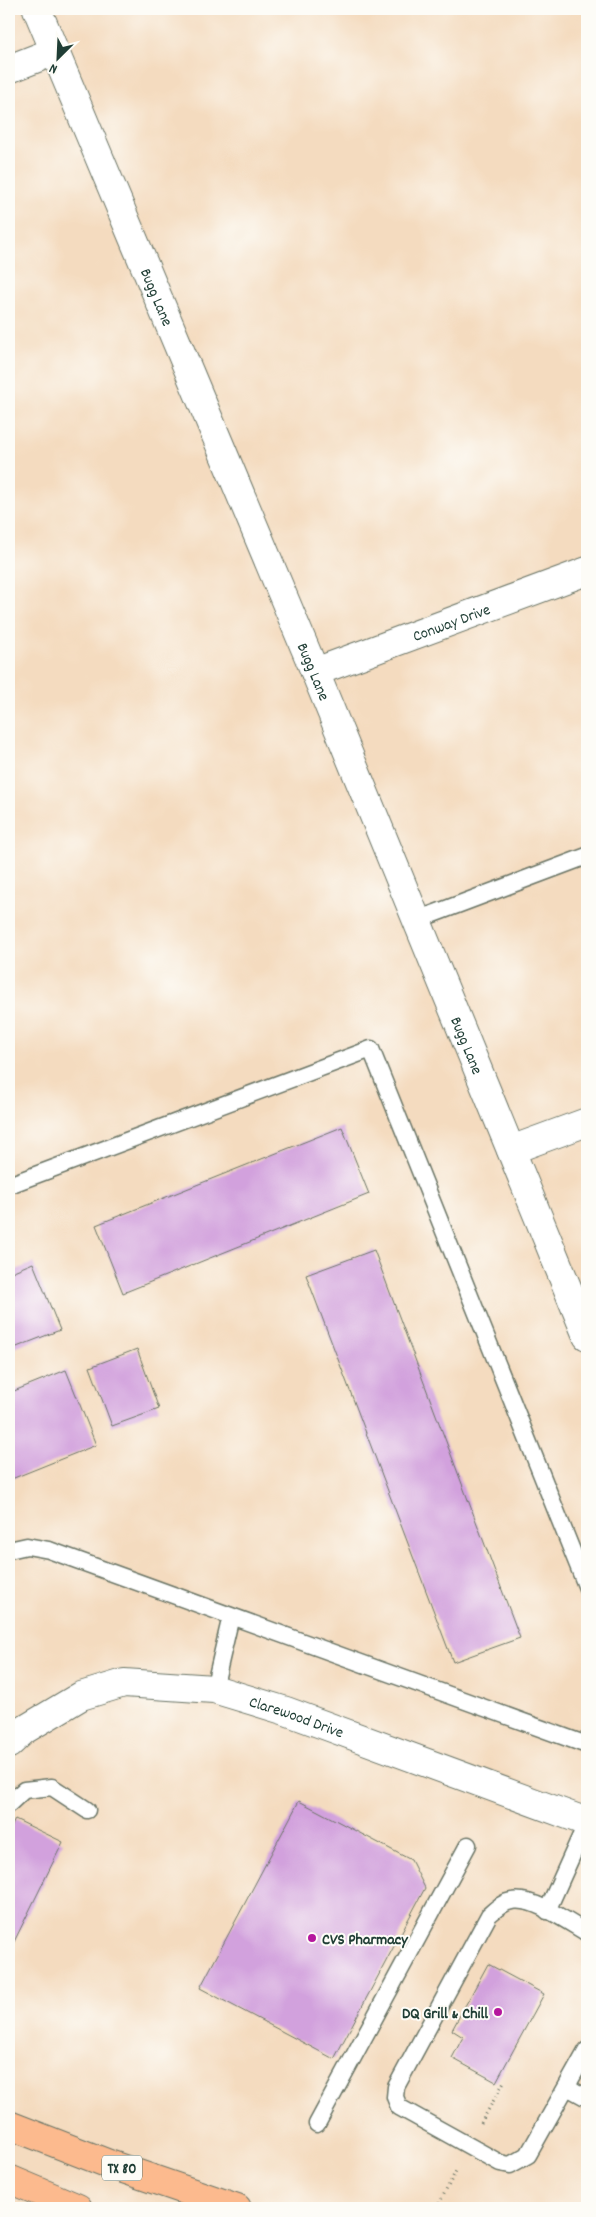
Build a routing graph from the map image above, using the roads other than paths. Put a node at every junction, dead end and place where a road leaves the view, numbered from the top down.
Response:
1 (37, 9) edge
2 (54, 51) junction
3 (9, 69) edge
4 (587, 571) edge
5 (315, 672) junction
6 (587, 856) edge
7 (417, 920) junction
8 (587, 1122) edge
9 (511, 1150) junction
10 (9, 1185) edge
11 (587, 1336) edge
12 (9, 1550) edge
13 (587, 1588) edge
14 (231, 1616) junction
15 (214, 1688) junction
16 (9, 1744) edge
17 (587, 1745) edge
18 (9, 1804) edge
19 (87, 1810) dead end
20 (587, 1822) edge
21 (468, 1845) dead end
22 (546, 1910) junction
23 (587, 1933) edge
24 (587, 2050) edge
25 (567, 2087) junction
26 (587, 2098) edge
27 (317, 2124) dead end
28 (9, 2125) edge
29 (9, 2180) edge
30 (78, 2208) edge
31 (237, 2208) edge

1 - 2 street, Bugg Lane
2 - 3 street
2 - 5 street, Bugg Lane
4 - 5 street, Conway Drive
5 - 7 street, Bugg Lane
6 - 7 lane
7 - 9 street, Bugg Lane
8 - 9 street
9 - 11 street, Bugg Lane
10 - 13 lane
12 - 14 lane
14 - 15 lane
14 - 17 lane
15 - 16 street, Clarewood Drive
15 - 20 street, Clarewood Drive
18 - 19 lane
20 - 22 lane
21 - 27 lane
22 - 23 lane
22 - 25 lane
24 - 25 lane
25 - 26 lane
28 - 31 main road, TX 80
29 - 30 main road

